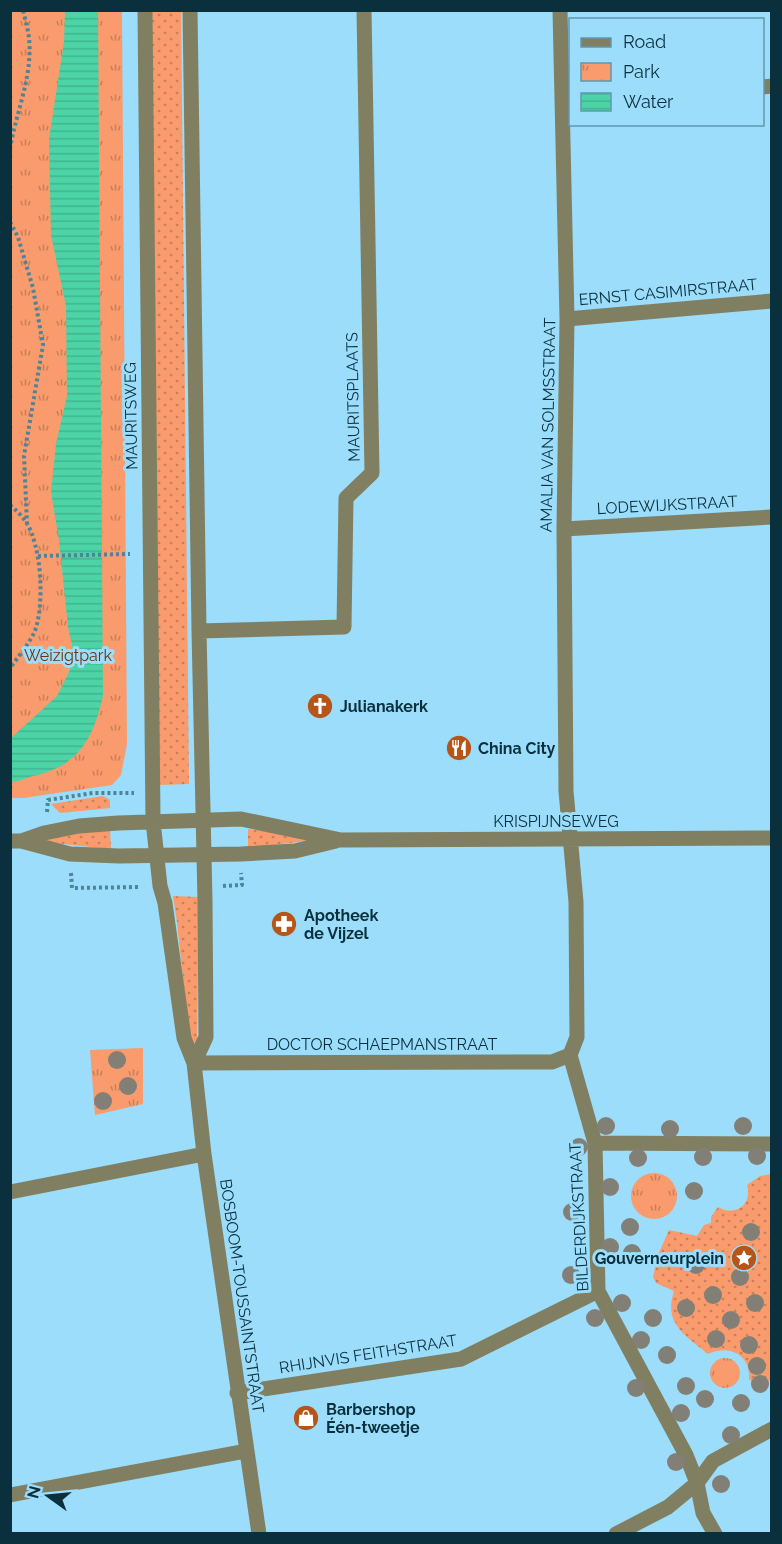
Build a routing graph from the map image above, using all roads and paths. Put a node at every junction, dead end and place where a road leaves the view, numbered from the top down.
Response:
1 (23, 10) edge
2 (145, 10) edge
3 (190, 10) edge
4 (364, 10) edge
5 (560, 10) edge
6 (567, 114) edge
7 (10, 149) edge
8 (10, 222) edge
9 (771, 301) edge
10 (567, 319) junction
11 (10, 505) edge
12 (771, 517) edge
13 (27, 523) junction
14 (564, 529) junction
15 (117, 555) dead end
16 (38, 556) junction
17 (199, 631) junction
18 (10, 668) edge
19 (120, 792) dead end
20 (203, 820) junction
21 (153, 821) junction
22 (44, 833) junction
23 (771, 838) edge
24 (571, 839) junction
25 (340, 840) junction
26 (16, 841) edge
27 (70, 854) junction
28 (203, 855) junction
29 (156, 856) junction
30 (118, 887) dead end
31 (570, 1054) junction
32 (194, 1063) junction
33 (595, 1143) junction
34 (771, 1144) edge
35 (204, 1154) junction
36 (10, 1192) edge
37 (598, 1292) junction
38 (237, 1393) junction
39 (771, 1429) edge
40 (246, 1451) junction
41 (697, 1483) junction
42 (10, 1495) edge
43 (259, 1533) edge
44 (616, 1533) edge
45 (715, 1533) edge

1 - 7 path
2 - 21 street, MAURITSWEG
3 - 17 street
4 - 17 street, MAURITSPLAATS
5 - 6 street, AMALIA VAN SOLMSSTRAAT
6 - 10 street, AMALIA VAN SOLMSSTRAAT
8 - 13 path
9 - 10 street, ERNST CASIMIRSTRAAT
10 - 14 street, AMALIA VAN SOLMSSTRAAT
11 - 13 path
12 - 14 street, LODEWIJKSTRAAT
13 - 16 path
14 - 24 street, AMALIA VAN SOLMSSTRAAT
15 - 16 path
16 - 18 path
17 - 20 street
19 - 22 path
20 - 21 street, KRISPIJNSEWEG
20 - 25 street, KRISPIJNSEWEG
20 - 28 street, BOSBOOM-TOUSSAINTSTRAAT
21 - 22 street, KRISPIJNSEWEG
21 - 29 street, BOSBOOM-TOUSSAINTSTRAAT
22 - 26 street, KRISPIJNSEWEG
23 - 24 street, KRISPIJNSEWEG
24 - 25 street, KRISPIJNSEWEG
24 - 31 street, BILDERDIJKSTRAAT
25 - 28 street, KRISPIJNSEWEG
26 - 27 street, KRISPIJNSEWEG
27 - 29 street, KRISPIJNSEWEG
27 - 30 path
28 - 29 street, KRISPIJNSEWEG
28 - 32 street, BOSBOOM-TOUSSAINTSTRAAT
29 - 32 street, BOSBOOM-TOUSSAINTSTRAAT
31 - 32 street, DOCTOR SCHAEPMANSTRAAT
31 - 33 street, BILDERDIJKSTRAAT
32 - 35 street, BOSBOOM-TOUSSAINTSTRAAT
33 - 34 street
33 - 37 street, BILDERDIJKSTRAAT
35 - 36 street
35 - 38 street, BOSBOOM-TOUSSAINTSTRAAT
37 - 38 street, RHIJNVIS FEITHSTRAAT
37 - 41 street, BILDERDIJKSTRAAT
38 - 40 street, BOSBOOM-TOUSSAINTSTRAAT
39 - 41 street
40 - 42 street
40 - 43 street, BOSBOOM-TOUSSAINTSTRAAT
41 - 44 street
41 - 45 street, BILDERDIJKSTRAAT

